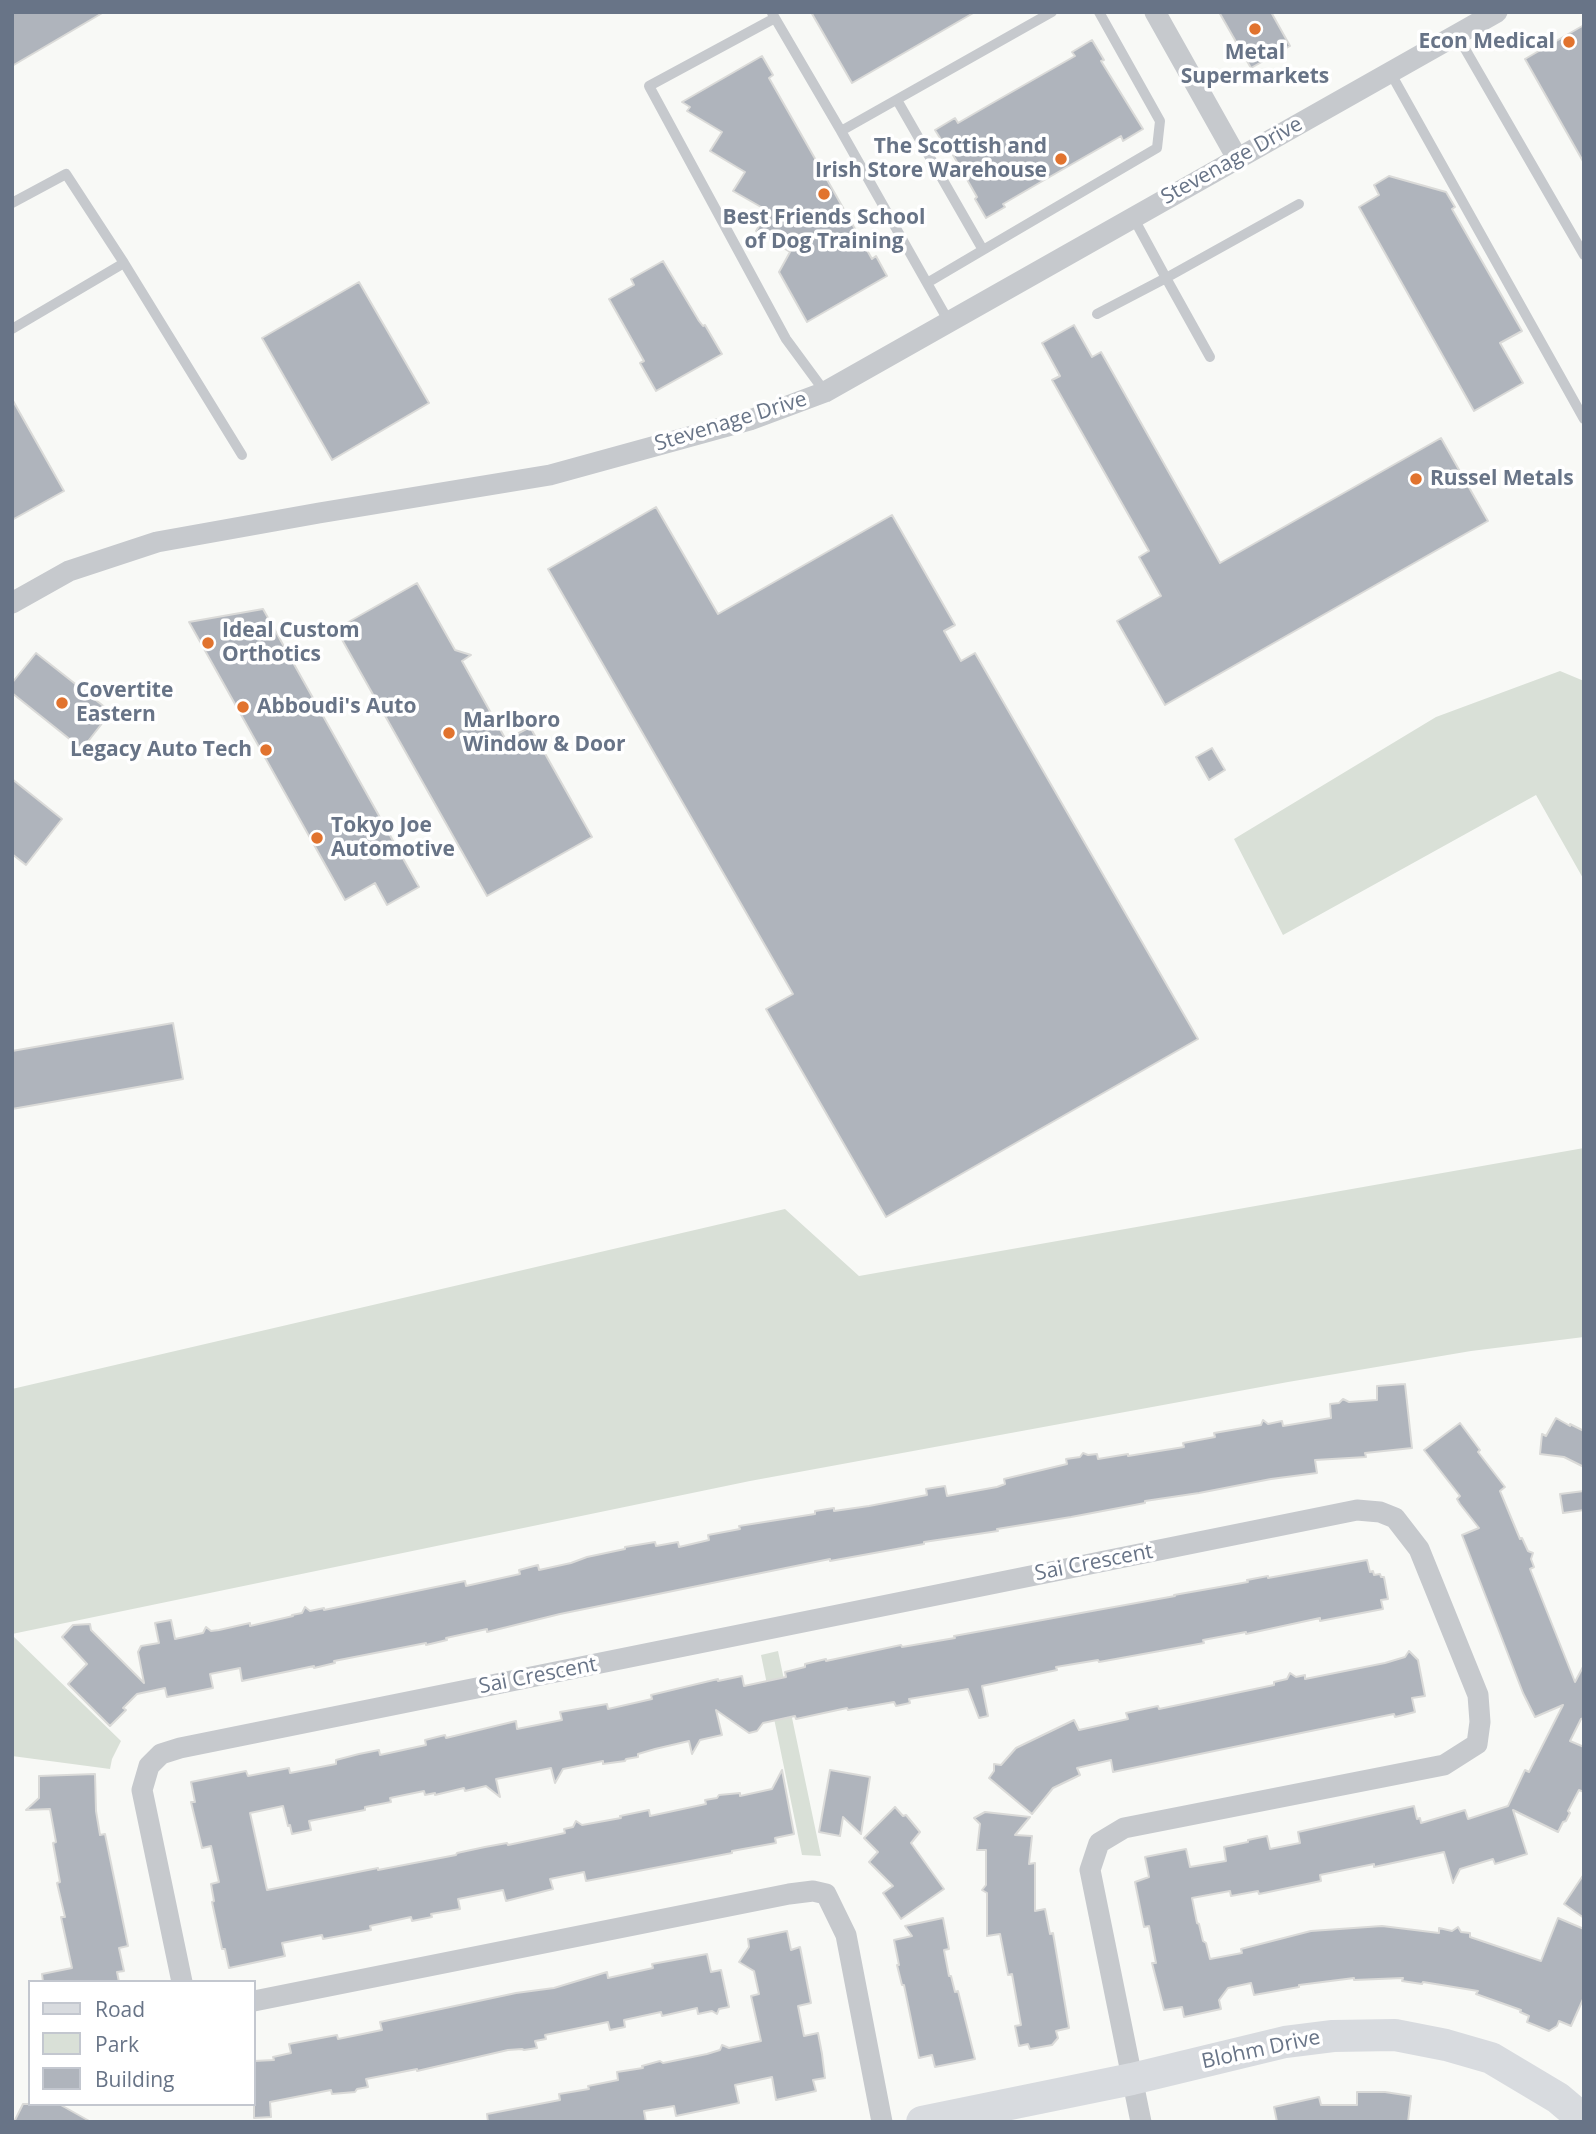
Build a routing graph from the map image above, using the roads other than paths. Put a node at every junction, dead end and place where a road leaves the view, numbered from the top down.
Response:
1 (1052, 12) edge
2 (1099, 12) edge
3 (1154, 12) edge
4 (1497, 12) edge
5 (774, 15) edge
6 (1457, 35) junction
7 (1390, 72) junction
8 (897, 100) junction
9 (841, 131) junction
10 (1237, 158) junction
11 (12, 203) edge
12 (1299, 204) dead end
13 (1133, 218) junction
14 (983, 250) junction
15 (1584, 255) edge
16 (124, 263) junction
17 (1166, 278) junction
18 (927, 283) junction
19 (1097, 314) dead end
20 (949, 323) junction
21 (12, 329) edge
22 (1210, 356) dead end
23 (825, 392) junction
24 (1584, 419) edge
25 (242, 456) dead end
26 (12, 603) edge
27 (182, 1980) edge
28 (256, 2001) edge
29 (1132, 2079) junction
30 (1582, 2113) edge
31 (882, 2122) edge
32 (922, 2122) edge
33 (1141, 2122) edge

1 - 8 lane
2 - 14 lane
3 - 10 street
4 - 6 street, Stevenage Drive
5 - 9 lane
5 - 23 lane
6 - 7 street, Stevenage Drive
6 - 15 lane
7 - 10 street, Stevenage Drive
7 - 24 lane
8 - 9 lane
8 - 14 lane
9 - 18 lane
10 - 13 street, Stevenage Drive
11 - 16 lane
12 - 17 lane
13 - 17 lane
13 - 20 street, Stevenage Drive
14 - 18 lane
16 - 21 lane
16 - 25 lane
17 - 19 lane
17 - 22 lane
18 - 20 lane
20 - 23 street, Stevenage Drive
23 - 26 street, Stevenage Drive
27 - 29 street, Sai Crescent
28 - 31 street
29 - 30 street, Blohm Drive
29 - 32 street, Blohm Drive
29 - 33 street

